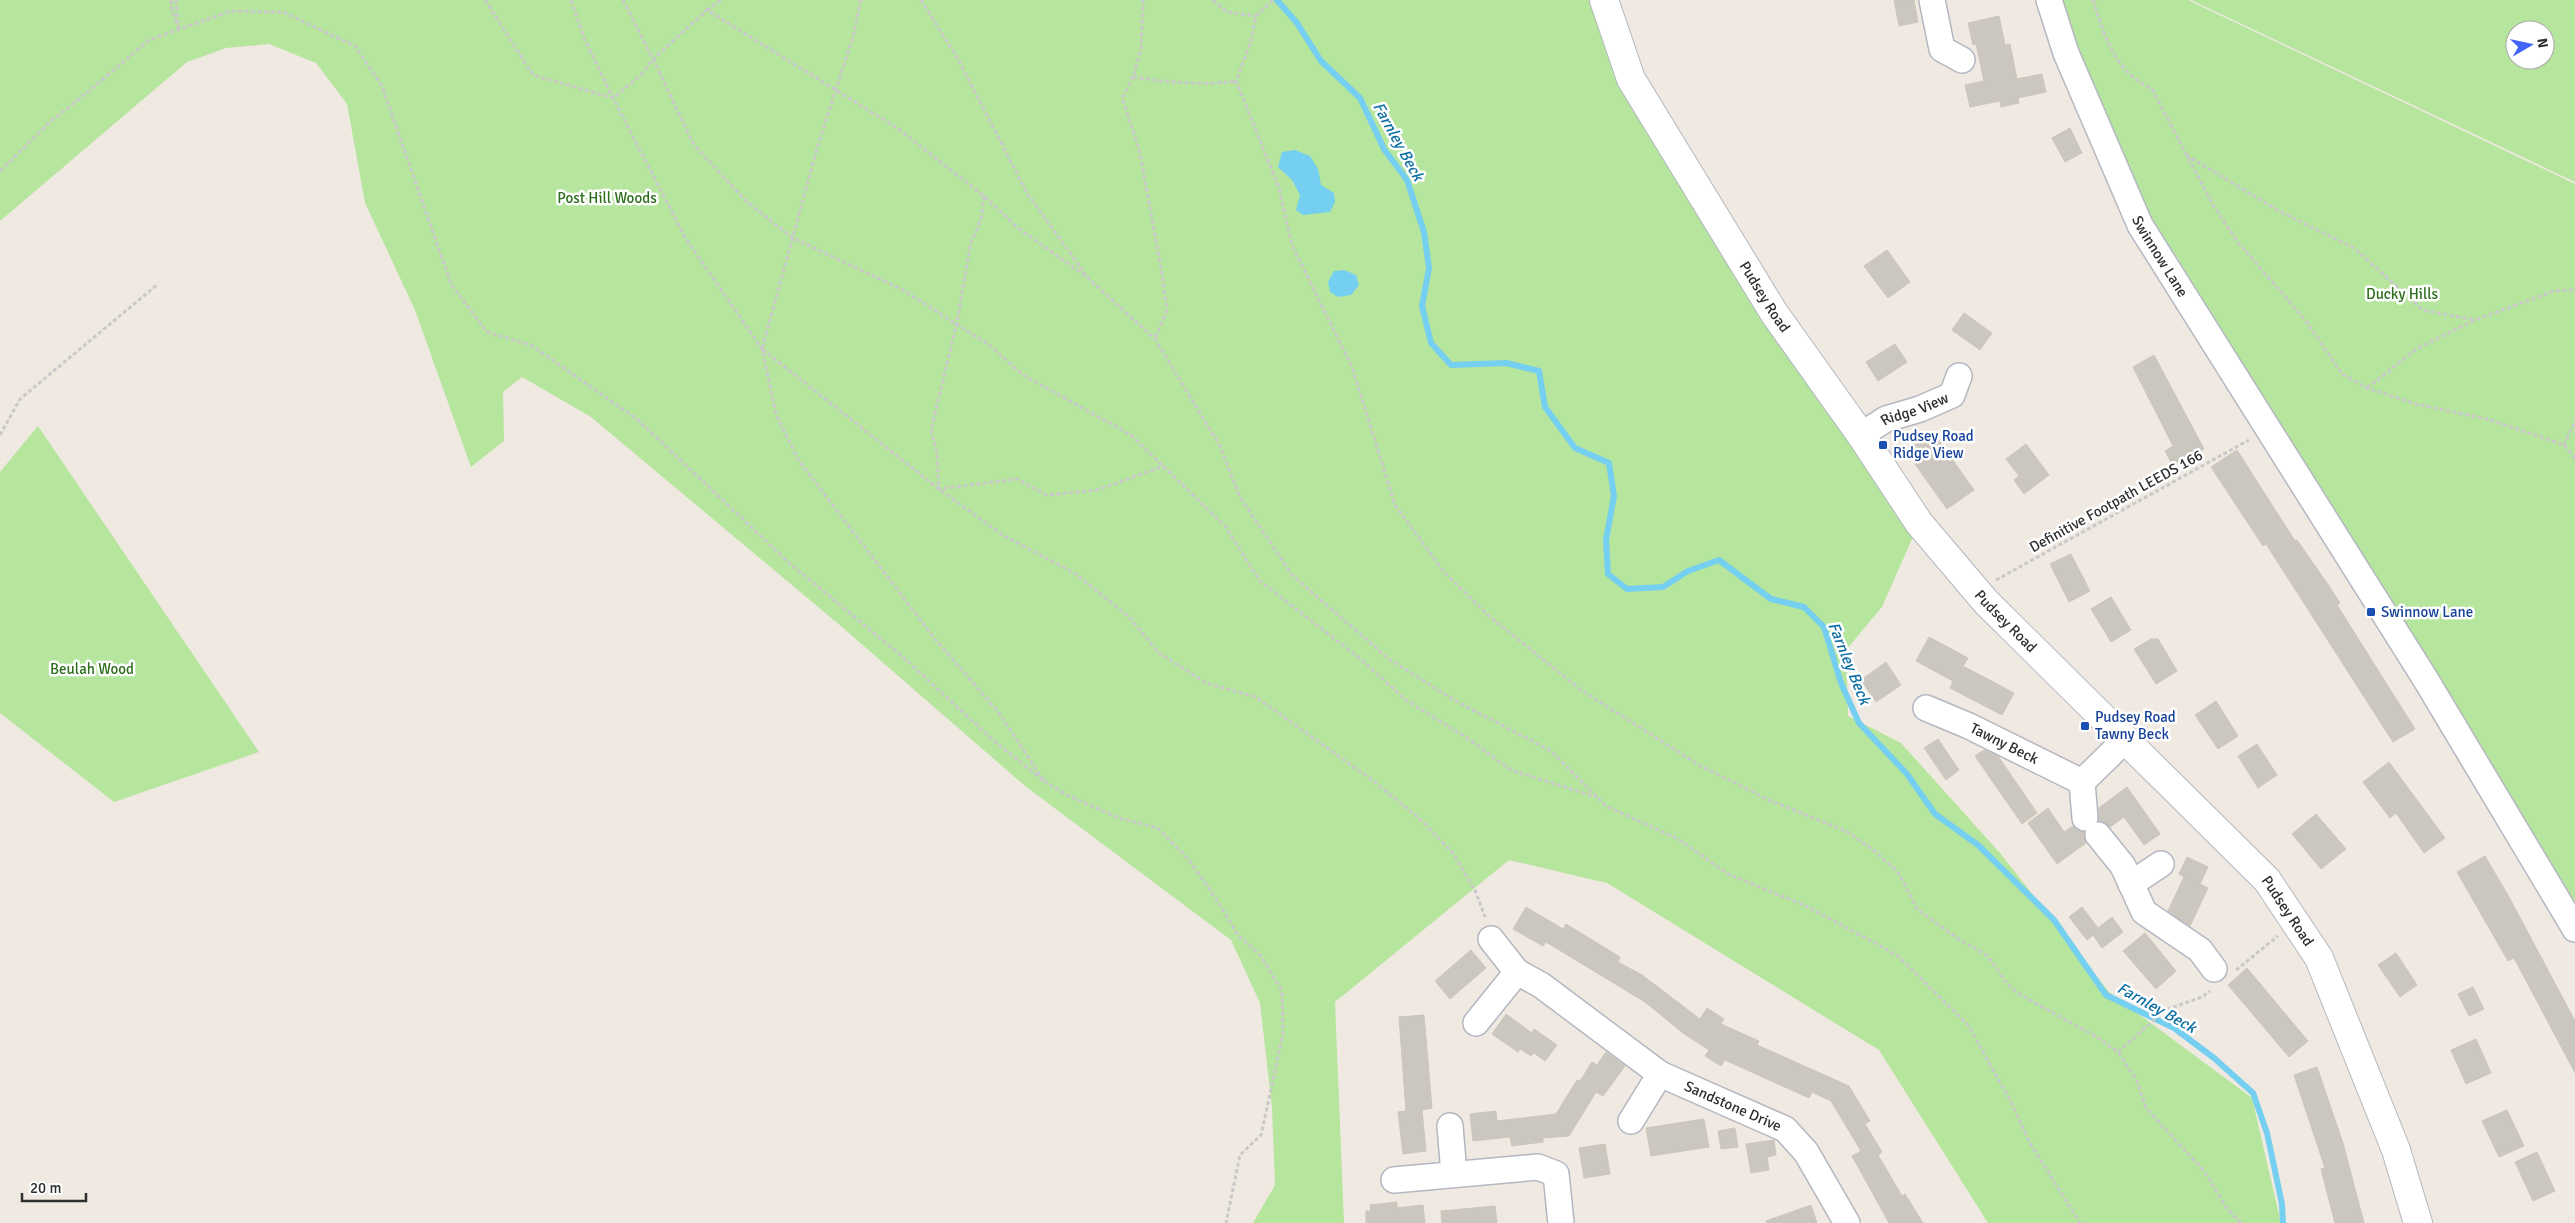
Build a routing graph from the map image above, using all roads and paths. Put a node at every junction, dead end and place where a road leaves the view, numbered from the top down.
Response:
1 (171, 0) edge
2 (176, 0) edge
3 (485, 0) edge
4 (571, 0) edge
5 (623, 0) edge
6 (721, 0) edge
7 (861, 0) edge
8 (920, 0) edge
9 (1143, 0) edge
10 (1213, 0) edge
11 (1273, 0) edge
12 (1604, 0) edge
13 (1932, 0) edge
14 (2049, 0) edge
15 (2093, 0) edge
16 (707, 10) junction
17 (1256, 16) junction
18 (179, 29) junction
19 (653, 59) junction
20 (1962, 60) dead end
21 (1133, 77) junction
22 (1236, 81) junction
23 (836, 89) junction
24 (613, 98) junction
25 (2186, 154) junction
26 (0, 171) edge
27 (984, 196) junction
28 (793, 238) junction
29 (1088, 278) junction
30 (158, 284) dead end
31 (2575, 290) edge
32 (2475, 320) junction
33 (957, 322) junction
34 (1155, 339) junction
35 (762, 348) junction
36 (1959, 376) dead end
37 (2367, 388) junction
38 (2575, 421) edge
39 (2267, 430) junction
40 (0, 434) edge
41 (1861, 435) junction
42 (2564, 445) junction
43 (2575, 458) edge
44 (1164, 466) junction
45 (939, 489) junction
46 (1976, 591) junction
47 (1926, 708) dead end
48 (2126, 739) junction
49 (1044, 781) junction
50 (2082, 782) junction
51 (1597, 798) junction
52 (2160, 864) dead end
53 (2131, 884) junction
54 (2575, 929) edge
55 (1491, 939) joint
56 (2214, 969) dead end
57 (1517, 972) junction
58 (2165, 1010) dead end
59 (1476, 1023) dead end
60 (2118, 1052) junction
61 (1660, 1074) junction
62 (1631, 1122) dead end
63 (1450, 1126) dead end
64 (1454, 1174) junction
65 (1394, 1180) dead end
66 (1226, 1223) edge
67 (1561, 1223) edge
68 (1847, 1223) edge
69 (2080, 1223) edge
70 (2241, 1223) edge
71 (2418, 1223) edge

1 - 18 path
2 - 18 path
3 - 24 path
4 - 24 path
5 - 19 path
6 - 16 path
7 - 23 path
8 - 29 path
9 - 21 path
10 - 17 path
11 - 17 path
12 - 41 main road, Pudsey Road
13 - 20 street
14 - 39 street, Swinnow Lane
15 - 25 path
16 - 19 path
16 - 23 path
17 - 22 path
18 - 26 path
18 - 49 path
19 - 24 path
19 - 28 path
21 - 22 path
21 - 34 path
22 - 60 path
23 - 27 path
23 - 28 path
24 - 35 path
25 - 32 path
25 - 37 path
27 - 29 path
27 - 33 path
28 - 33 path
28 - 35 path
29 - 34 path
30 - 40 path
31 - 32 path
32 - 37 path
33 - 44 path
33 - 45 path
34 - 51 path
35 - 45 path
35 - 49 path
36 - 41 street, Ridge View
37 - 42 path
38 - 42 path
39 - 46 path, Definitive Footpath LEEDS 166
39 - 54 street, Swinnow Lane
41 - 46 main road, Pudsey Road
42 - 43 path
44 - 45 path
44 - 51 path
45 - 55 path
46 - 48 main road, Pudsey Road
47 - 50 street, Tawny Beck
48 - 50 street
48 - 71 main road, Pudsey Road
49 - 66 path
50 - 53 street
51 - 69 path
52 - 53 street
53 - 56 street
55 - 57 street, Sandstone Drive
57 - 59 street
57 - 61 street, Sandstone Drive
58 - 60 path
60 - 70 path
61 - 62 street
61 - 68 street, Sandstone Drive
63 - 64 street
64 - 65 street
64 - 67 street

